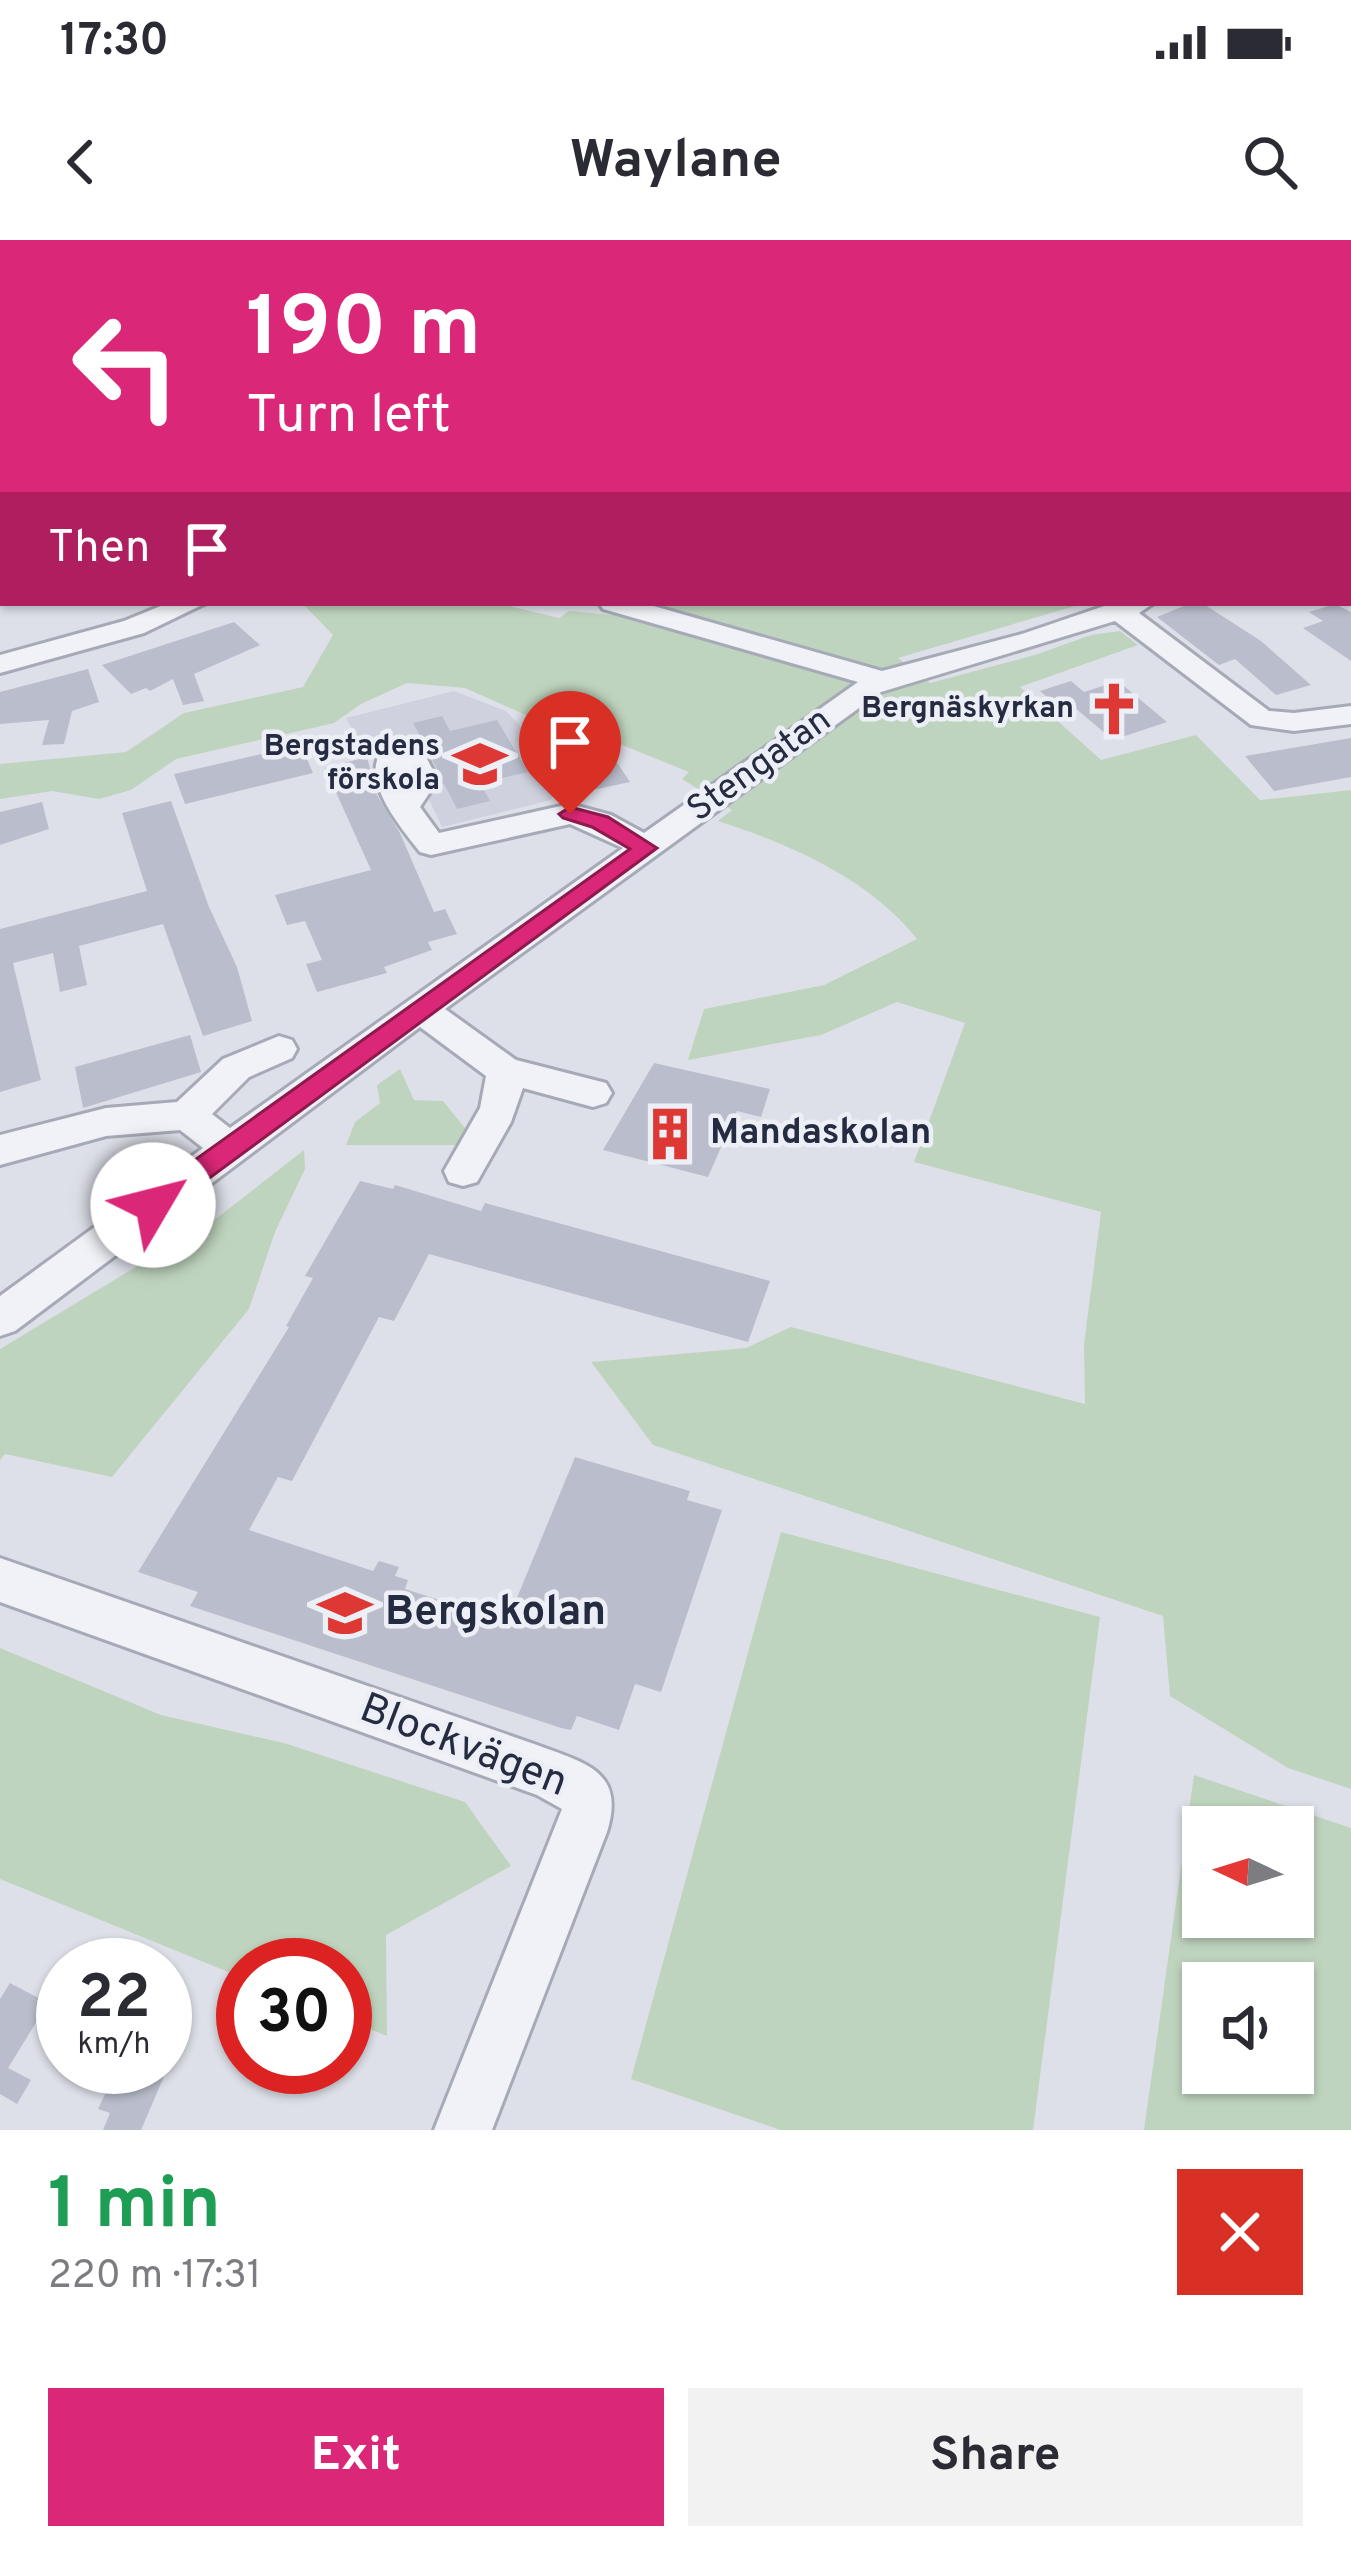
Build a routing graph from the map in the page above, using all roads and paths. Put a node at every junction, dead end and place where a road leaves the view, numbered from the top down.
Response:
1 (185, 606) edge
2 (624, 606) edge
3 (1130, 607) edge
4 (0, 664) edge
5 (883, 680) junction
6 (1351, 715) edge
7 (406, 805) dead end
8 (646, 848) junction
9 (421, 1010) junction
10 (279, 1049) dead end
11 (504, 1070) junction
12 (592, 1093) dead end
13 (187, 1115) junction
14 (229, 1148) junction
15 (0, 1150) edge
16 (463, 1171) dead end
17 (0, 1319) edge
18 (0, 1580) edge
19 (463, 2130) edge

1 - 4 street
2 - 5 street
3 - 5 street
3 - 6 street
5 - 8 street, Stengatan
7 - 8 street
8 - 9 street, Stengatan
9 - 11 street
9 - 14 street, Stengatan
10 - 13 street
11 - 12 street
11 - 16 street
13 - 14 street
13 - 15 street
14 - 17 street, Stengatan
18 - 19 street, Blockvägen

